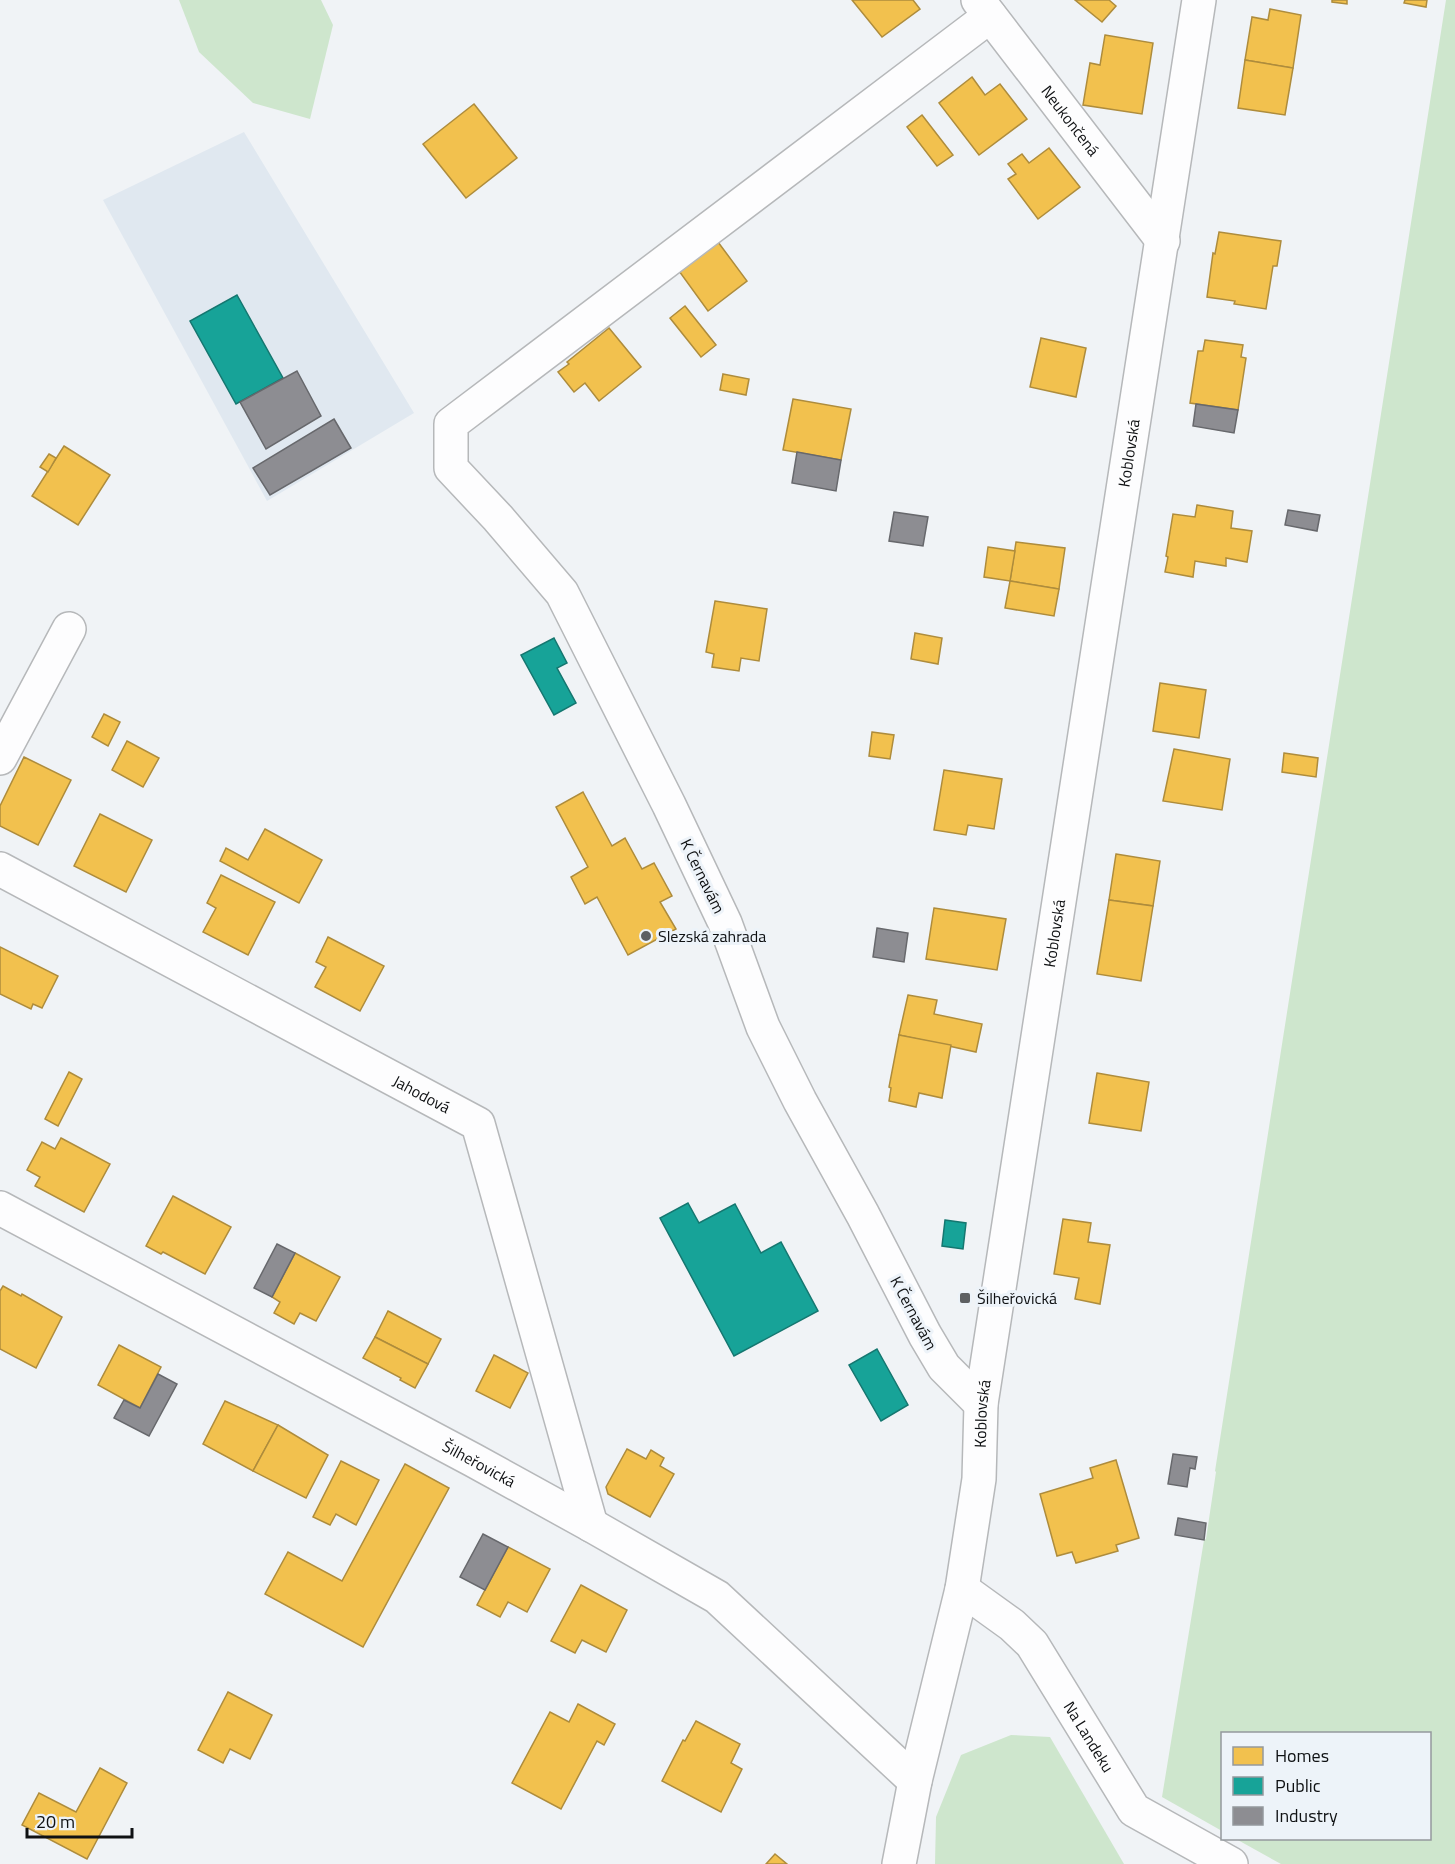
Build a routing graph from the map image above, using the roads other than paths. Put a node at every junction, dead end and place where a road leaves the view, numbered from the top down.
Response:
1 (1199, 0) edge
2 (984, 8) edge
3 (1163, 241) junction
4 (69, 629) dead end
5 (0, 758) edge
6 (0, 869) edge
7 (0, 1208) edge
8 (981, 1404) junction
9 (591, 1525) junction
10 (962, 1589) junction
11 (915, 1781) junction
12 (899, 1864) edge
13 (1232, 1864) edge

1 - 3 street, Koblovská
2 - 3 street, Neukončená
2 - 8 street, K Černavám
3 - 8 street, Koblovská
4 - 5 street
6 - 9 street, Jahodová
7 - 9 street, Šilheřovická
8 - 10 street, Koblovská
9 - 11 street, Šilheřovická
10 - 11 street, Koblovská
10 - 13 street, Na Landeku
11 - 12 street, Koblovská

